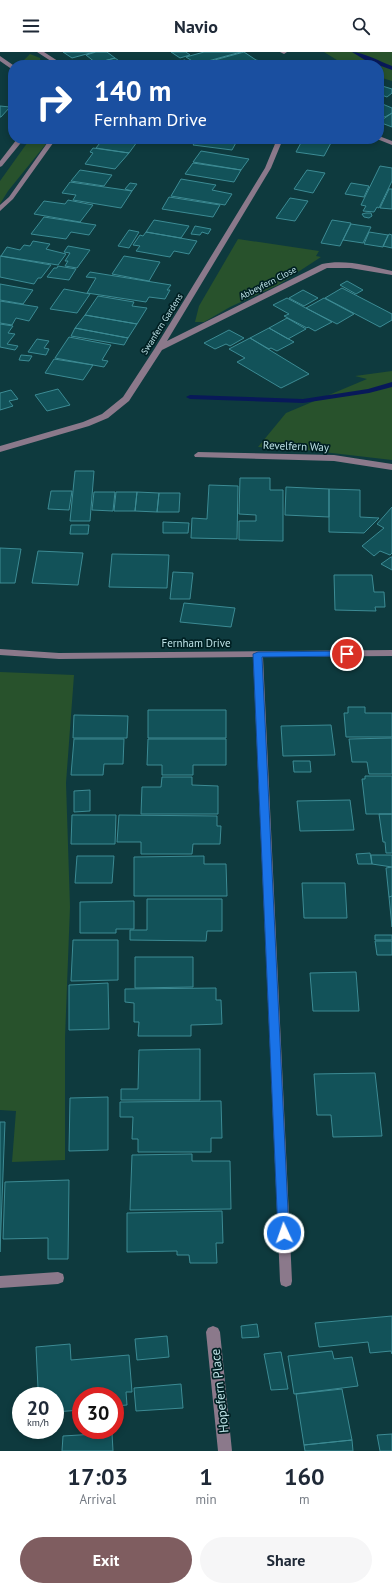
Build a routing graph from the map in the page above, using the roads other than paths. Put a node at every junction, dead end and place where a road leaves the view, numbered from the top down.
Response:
1 (40, 52) edge
2 (0, 58) edge
3 (52, 60) edge
4 (8, 64) edge
5 (17, 144) edge
6 (49, 144) edge
7 (278, 144) edge
8 (0, 165) edge
9 (0, 209) edge
10 (392, 273) edge
11 (159, 348) junction
12 (0, 449) edge
13 (198, 455) dead end
14 (392, 467) edge
15 (0, 652) edge
16 (392, 653) edge
17 (258, 654) junction
18 (58, 1278) dead end
19 (286, 1281) dead end
20 (0, 1282) edge
21 (213, 1332) dead end
22 (225, 1451) edge

1 - 3 street
2 - 4 street
5 - 8 street
6 - 9 street
7 - 11 street, Swanfern Gardens
10 - 11 street, Abbeyfern Close
11 - 12 street, Swanfern Gardens
13 - 14 street, Revelfern Way
15 - 17 street, Fernham Drive
16 - 17 street, Fernham Drive
17 - 19 street
18 - 20 street
21 - 22 street, Hopefern Place

